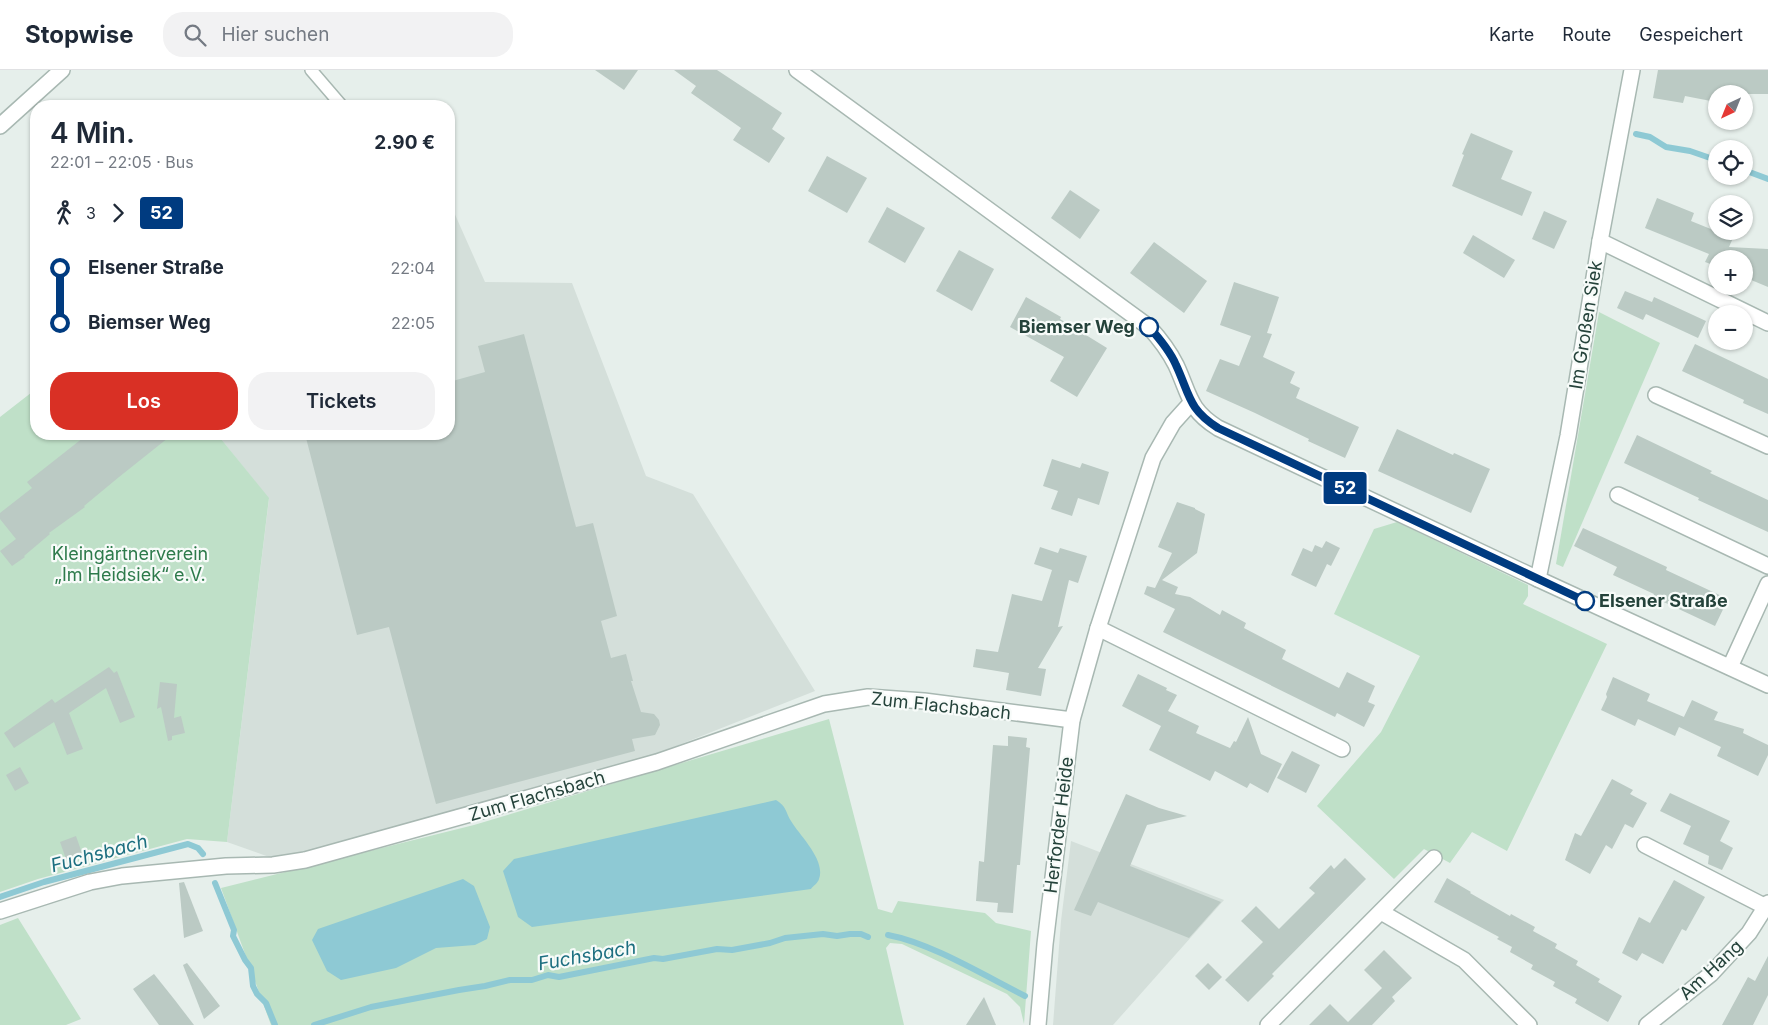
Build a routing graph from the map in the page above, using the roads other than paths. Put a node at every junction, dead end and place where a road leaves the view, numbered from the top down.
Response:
1 (62, 70) edge
2 (311, 70) edge
3 (797, 70) edge
4 (1632, 70) edge
5 (337, 100) edge
6 (0, 126) edge
7 (1600, 241) junction
8 (1768, 323) edge
9 (1656, 395) dead end
10 (1191, 403) junction
11 (1768, 446) edge
12 (1618, 495) dead end
13 (1768, 566) edge
14 (1538, 579) junction
15 (1768, 584) edge
16 (1098, 628) junction
17 (1730, 667) junction
18 (1768, 685) edge
19 (1072, 720) junction
20 (1342, 749) dead end
21 (1645, 845) dead end
22 (1434, 858) dead end
23 (1767, 906) edge
24 (0, 911) edge
25 (1381, 912) junction
26 (1038, 1025) edge
27 (1268, 1025) edge
28 (1529, 1025) edge
29 (1647, 1025) edge

1 - 6 street
2 - 5 lane
3 - 10 street
4 - 7 street, Im Großen Siek
7 - 8 street
7 - 14 street, Im Großen Siek
9 - 11 street
10 - 14 street
10 - 16 street, Herforder Heide
12 - 13 street
14 - 17 street
15 - 17 street
16 - 19 street, Herforder Heide
16 - 20 street
17 - 18 street
19 - 24 street, Zum Flachsbach
19 - 26 street, Herforder Heide
21 - 23 street, Am Hang
22 - 25 street
23 - 29 street, Am Hang
25 - 27 street
25 - 28 street

